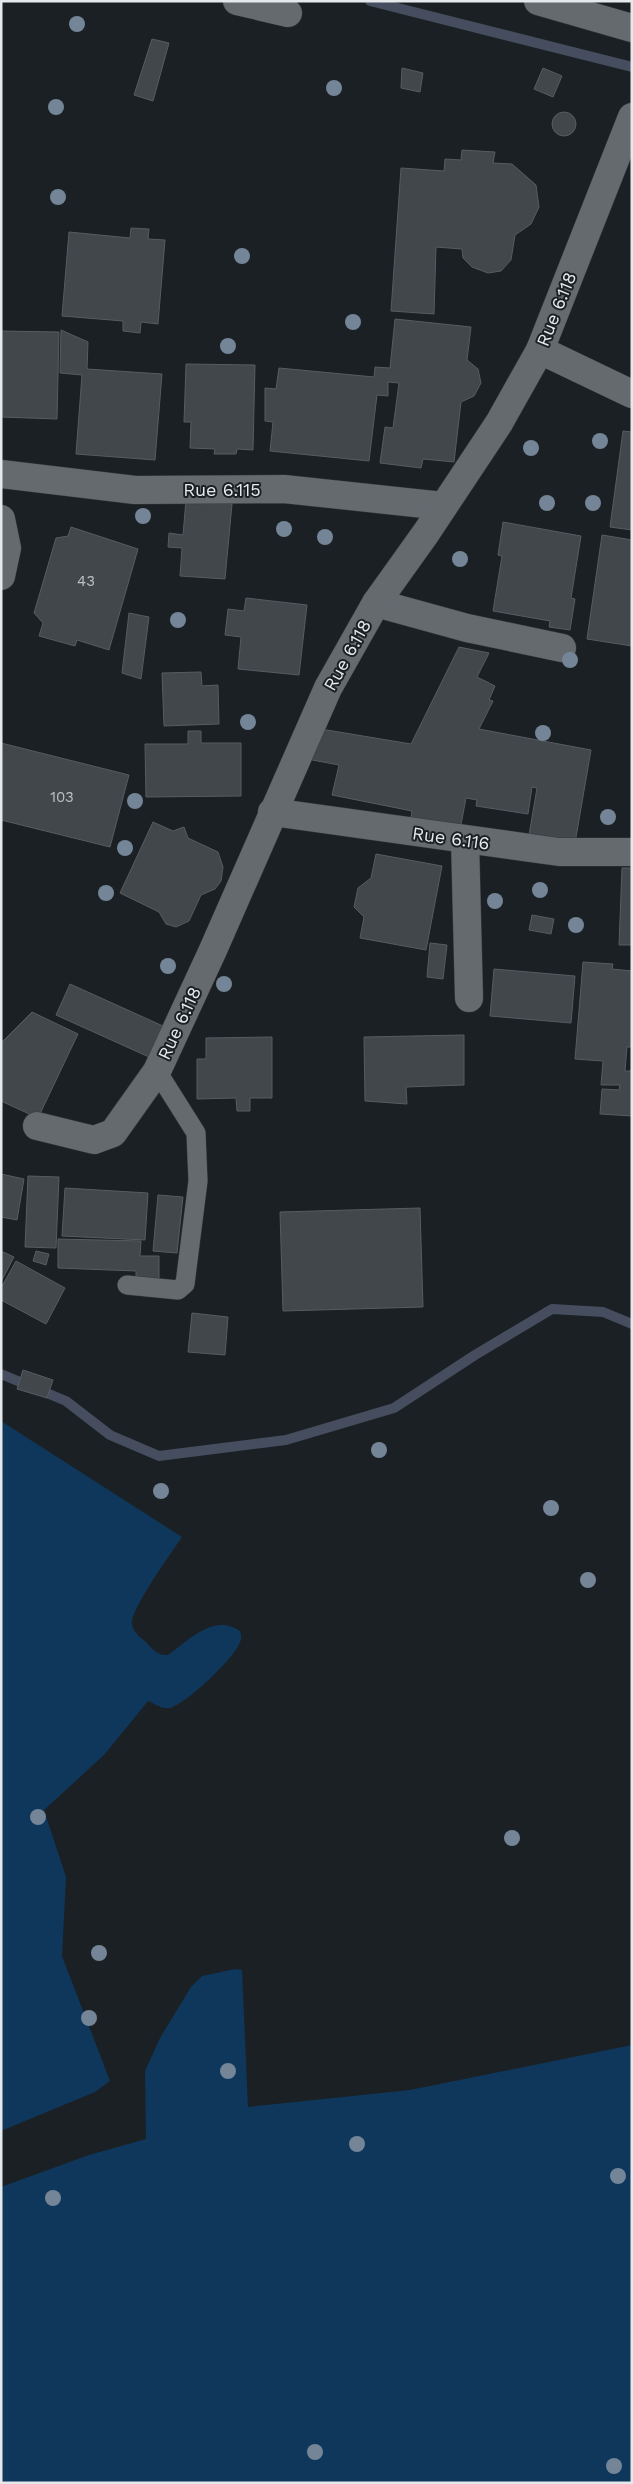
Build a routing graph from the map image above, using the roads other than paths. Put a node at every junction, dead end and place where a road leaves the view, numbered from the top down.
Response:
1 (237, 1) edge
2 (538, 1) edge
3 (288, 13) dead end
4 (632, 28) edge
5 (632, 117) edge
6 (540, 350) junction
7 (632, 394) edge
8 (1, 474) edge
9 (443, 506) junction
10 (1, 520) edge
11 (1, 576) edge
12 (376, 603) junction
13 (562, 648) dead end
14 (272, 812) junction
15 (465, 840) junction
16 (632, 852) edge
17 (469, 998) dead end
18 (157, 1071) junction
19 (37, 1126) dead end
20 (127, 1285) dead end

1 - 3 street
2 - 4 street
5 - 6 street, Rue 6.118
6 - 7 street
6 - 9 street, Rue 6.118
8 - 9 street, Rue 6.115
9 - 12 street, Rue 6.118
10 - 11 street
12 - 13 street
12 - 14 street, Rue 6.118
14 - 15 street, Rue 6.116
14 - 18 street, Rue 6.118
15 - 16 street, Rue 6.116
15 - 17 street
18 - 19 street, Rue 6.118
18 - 20 lane

